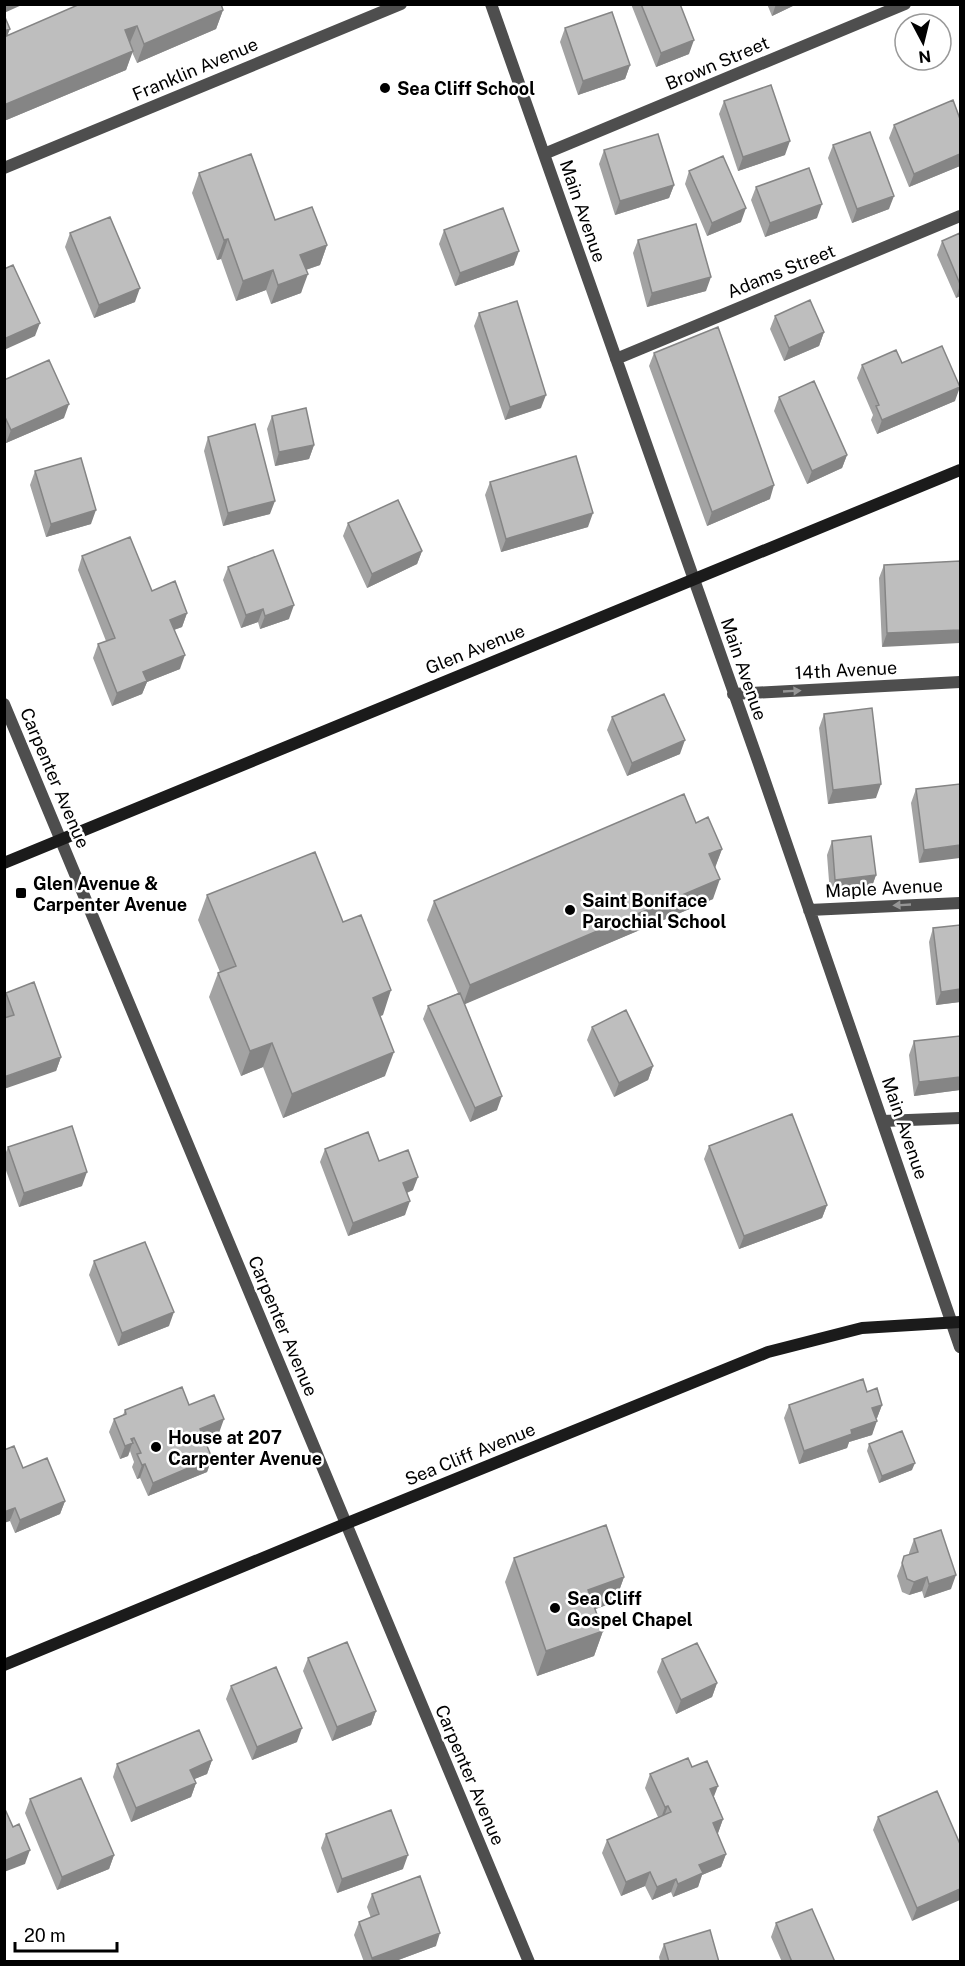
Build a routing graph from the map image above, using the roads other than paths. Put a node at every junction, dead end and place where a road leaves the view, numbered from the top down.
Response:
1 (400, 4) edge
2 (490, 4) edge
3 (905, 4) edge
4 (544, 154) junction
5 (4, 168) edge
6 (960, 216) edge
7 (616, 359) junction
8 (960, 470) edge
9 (693, 579) junction
10 (960, 682) edge
11 (733, 694) junction
12 (4, 704) edge
13 (61, 840) junction
14 (4, 863) edge
15 (960, 903) edge
16 (809, 910) junction
17 (960, 1118) edge
18 (883, 1121) junction
19 (956, 1322) edge
20 (960, 1347) edge
21 (345, 1524) junction
22 (4, 1665) edge
23 (529, 1962) edge

1 - 5 street, Franklin Avenue
2 - 4 street, Main Avenue
3 - 4 street, Brown Street
4 - 7 street, Main Avenue
6 - 7 street, Adams Street
7 - 9 street, Main Avenue
8 - 9 street, Glen Avenue
9 - 11 street, Main Avenue
9 - 13 street, Glen Avenue
11 -> 10 street, 14th Avenue
11 - 16 street, Main Avenue
12 - 13 street, Carpenter Avenue
13 - 14 street, Glen Avenue
13 - 21 street, Carpenter Avenue
15 -> 16 street, Maple Avenue
16 - 18 street, Main Avenue
17 - 18 street
18 - 19 street, Main Avenue
19 - 20 street, Main Avenue
19 - 21 street, Sea Cliff Avenue
21 - 22 street, Sea Cliff Avenue
21 - 23 street, Carpenter Avenue

